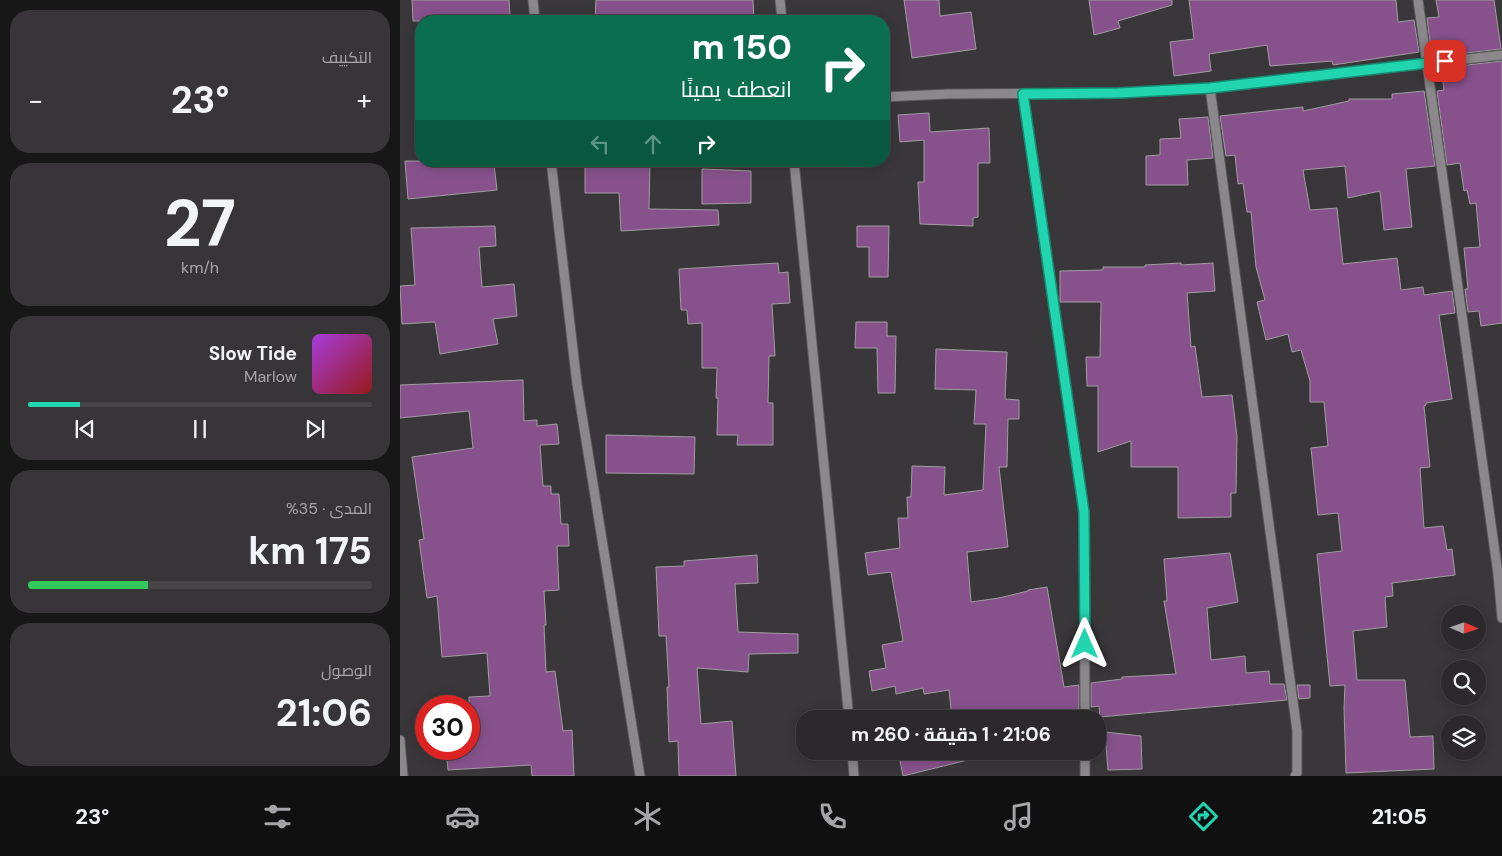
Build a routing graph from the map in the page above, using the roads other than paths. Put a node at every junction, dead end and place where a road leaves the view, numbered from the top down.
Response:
1 (533, 0) edge
2 (780, 0) edge
3 (1418, 0) edge
4 (534, 15) edge
5 (781, 15) edge
6 (1502, 55) edge
7 (1426, 63) junction
8 (1210, 88) junction
9 (1023, 94) junction
10 (890, 97) edge
11 (553, 167) edge
12 (795, 167) edge
13 (1502, 618) edge
14 (848, 710) edge
15 (1085, 710) edge
16 (400, 740) edge
17 (853, 760) edge
18 (1085, 760) edge
19 (403, 776) edge
20 (640, 776) edge
21 (854, 776) edge
22 (1085, 776) edge
23 (1295, 776) edge

1 - 4 street
2 - 5 street
3 - 7 street
6 - 7 street
7 - 8 street
7 - 13 street
8 - 9 street
8 - 23 street
9 - 10 street
9 - 15 street
11 - 20 street
12 - 14 street
16 - 19 street
17 - 21 street
18 - 22 street

